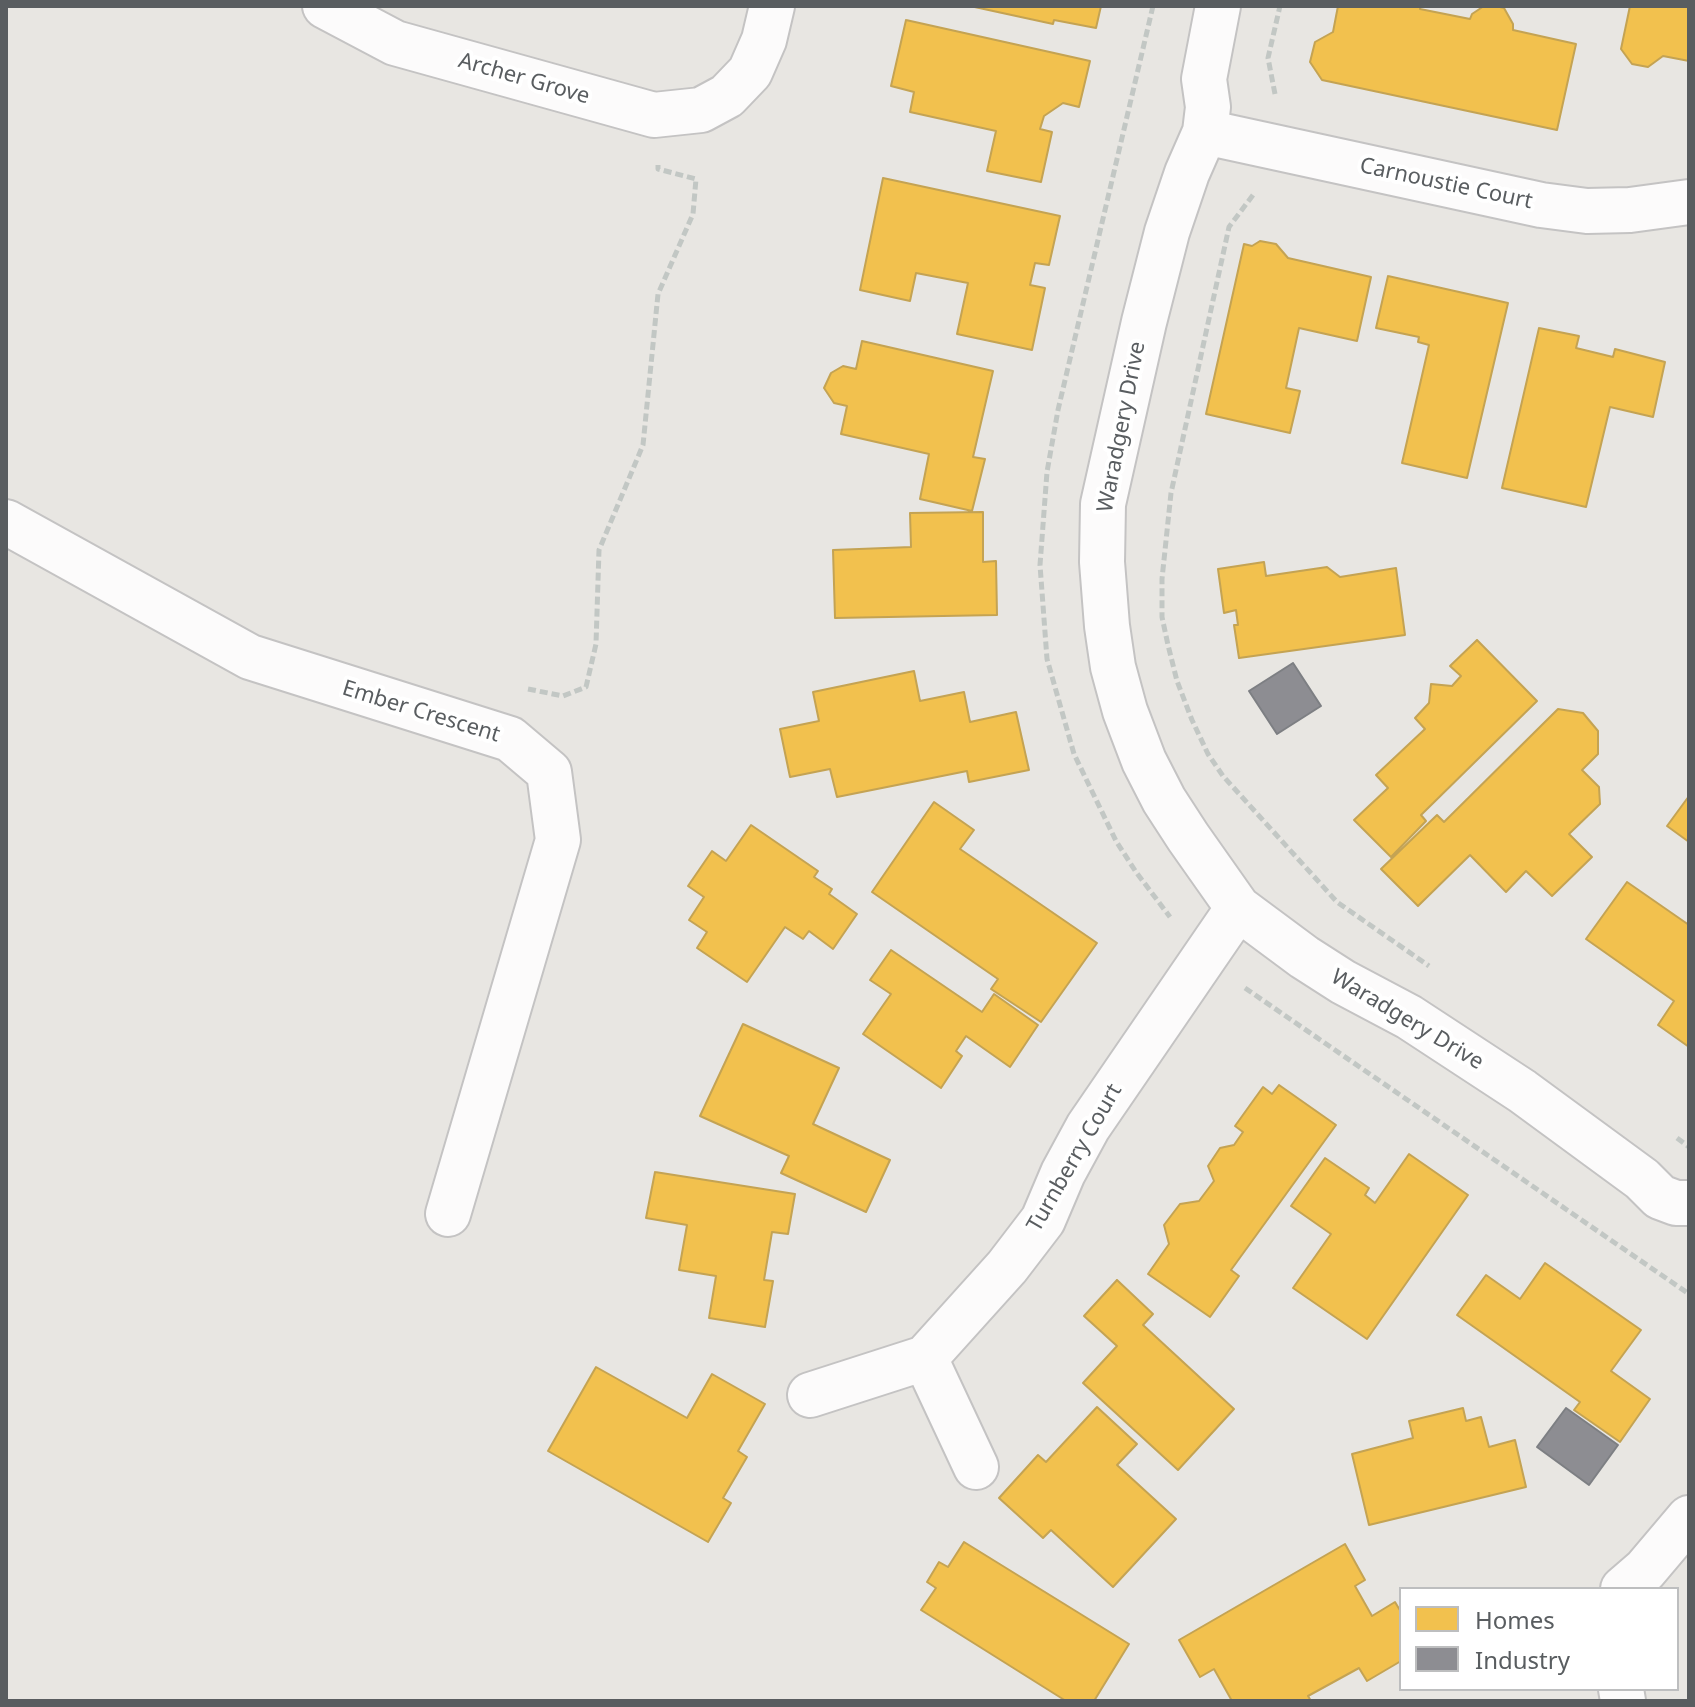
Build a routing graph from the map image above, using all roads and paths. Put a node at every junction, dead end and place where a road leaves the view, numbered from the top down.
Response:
1 (325, 6) edge
2 (772, 6) edge
3 (1218, 6) edge
4 (1280, 6) edge
5 (1276, 101) dead end
6 (654, 115) junction
7 (1205, 132) junction
8 (1262, 184) dead end
9 (1689, 202) edge
10 (6, 522) edge
11 (510, 739) junction
12 (1238, 908) junction
13 (1437, 972) dead end
14 (1240, 984) dead end
15 (1665, 1130) dead end
16 (1689, 1147) edge
17 (1689, 1203) edge
18 (448, 1214) dead end
19 (1689, 1294) edge
20 (925, 1358) junction
21 (810, 1395) dead end
22 (976, 1467) dead end
23 (1689, 1518) edge
24 (1625, 1587) edge

1 - 6 street, Archer Grove
2 - 6 street, Archer Grove
3 - 7 street, Waradgery Drive
4 - 5 path
6 - 11 path
7 - 9 street, Carnoustie Court
7 - 12 street, Waradgery Drive
8 - 13 path
10 - 11 street, Ember Crescent
11 - 18 street, Ember Crescent
12 - 17 street, Waradgery Drive
12 - 20 street, Turnberry Court
14 - 19 path
15 - 16 path
20 - 21 street
20 - 22 street
23 - 24 street

